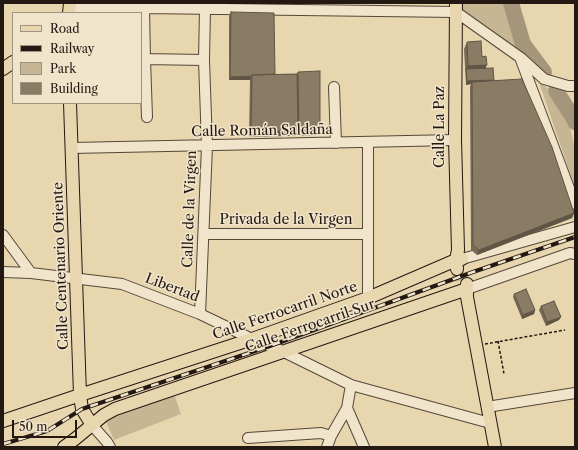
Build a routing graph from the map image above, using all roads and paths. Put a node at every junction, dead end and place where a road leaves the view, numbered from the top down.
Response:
1 (269, 6) edge
2 (456, 7) edge
3 (70, 8) edge
4 (144, 8) junction
5 (205, 9) junction
6 (521, 58) junction
7 (145, 59) junction
8 (204, 60) junction
9 (12, 63) edge
10 (3, 69) edge
11 (575, 86) edge
12 (334, 87) dead end
13 (70, 104) edge
14 (147, 117) dead end
15 (454, 140) junction
16 (368, 142) junction
17 (336, 143) junction
18 (206, 146) junction
19 (71, 148) junction
20 (575, 204) edge
21 (575, 227) edge
22 (204, 234) junction
23 (367, 234) junction
24 (3, 235) edge
25 (575, 254) edge
26 (459, 261) junction
27 (3, 272) edge
28 (31, 273) junction
29 (76, 278) junction
30 (465, 289) junction
31 (368, 298) junction
32 (200, 314) junction
33 (565, 330) dead end
34 (252, 339) junction
35 (498, 341) junction
36 (476, 345) junction
37 (282, 352) junction
38 (504, 374) dead end
39 (351, 385) junction
40 (575, 393) edge
41 (80, 395) junction
42 (487, 407) junction
43 (347, 408) junction
44 (3, 421) edge
45 (490, 423) junction
46 (92, 425) junction
47 (331, 436) junction
48 (248, 438) dead end
49 (64, 447) edge
50 (110, 447) edge
51 (327, 447) edge
52 (364, 447) edge
53 (495, 447) edge

1 - 2 street
1 - 5 street
2 - 6 street
2 - 15 main road, Calle La Paz
3 - 4 street
4 - 5 street
4 - 7 street
5 - 8 street, Calle de la Virgen
6 - 11 street
6 - 20 street
7 - 8 street
7 - 14 street
8 - 18 street, Calle de la Virgen
9 - 10 main road
12 - 17 street
13 - 19 main road, Calle Centenario Oriente
15 - 16 street, Calle Román Saldaña
15 - 26 main road, Calle La Paz
16 - 17 street, Calle Román Saldaña
16 - 23 street
17 - 18 street, Calle Román Saldaña
18 - 19 street, Calle Román Saldaña
18 - 22 street, Calle de la Virgen
19 - 29 main road, Calle Centenario Oriente
21 - 26 street, Calle Ferrocarril Norte
22 - 23 street, Privada de la Virgen
22 - 32 street, Calle de la Virgen
23 - 31 street
24 - 28 street
25 - 30 street, Calle Ferrocarril Sur
26 - 31 main road, Calle Ferrocarril Norte
27 - 28 street, Libertad
28 - 29 street, Libertad
29 - 32 street, Libertad
29 - 41 main road, Calle Centenario Oriente
30 - 36 main road
30 - 37 main road, Calle Ferrocarril Sur
31 - 34 main road, Calle Ferrocarril Norte
32 - 34 street, Libertad
33 - 35 path
34 - 37 street, Libertad
34 - 41 main road, Calle Ferrocarril Norte
35 - 36 path
35 - 38 path
36 - 42 main road
37 - 39 street, Libertad
37 - 46 main road, Calle Ferrocarril Sur
39 - 43 street
39 - 45 street, Libertad
40 - 42 street
41 - 44 main road, Calle Ferrocarril Norte
41 - 46 main road, Calle Centenario Oriente
42 - 45 main road
43 - 47 street
43 - 52 street
45 - 53 main road
46 - 49 main road, Calle Ferrocarril Sur
46 - 50 street
47 - 48 street
47 - 51 street

